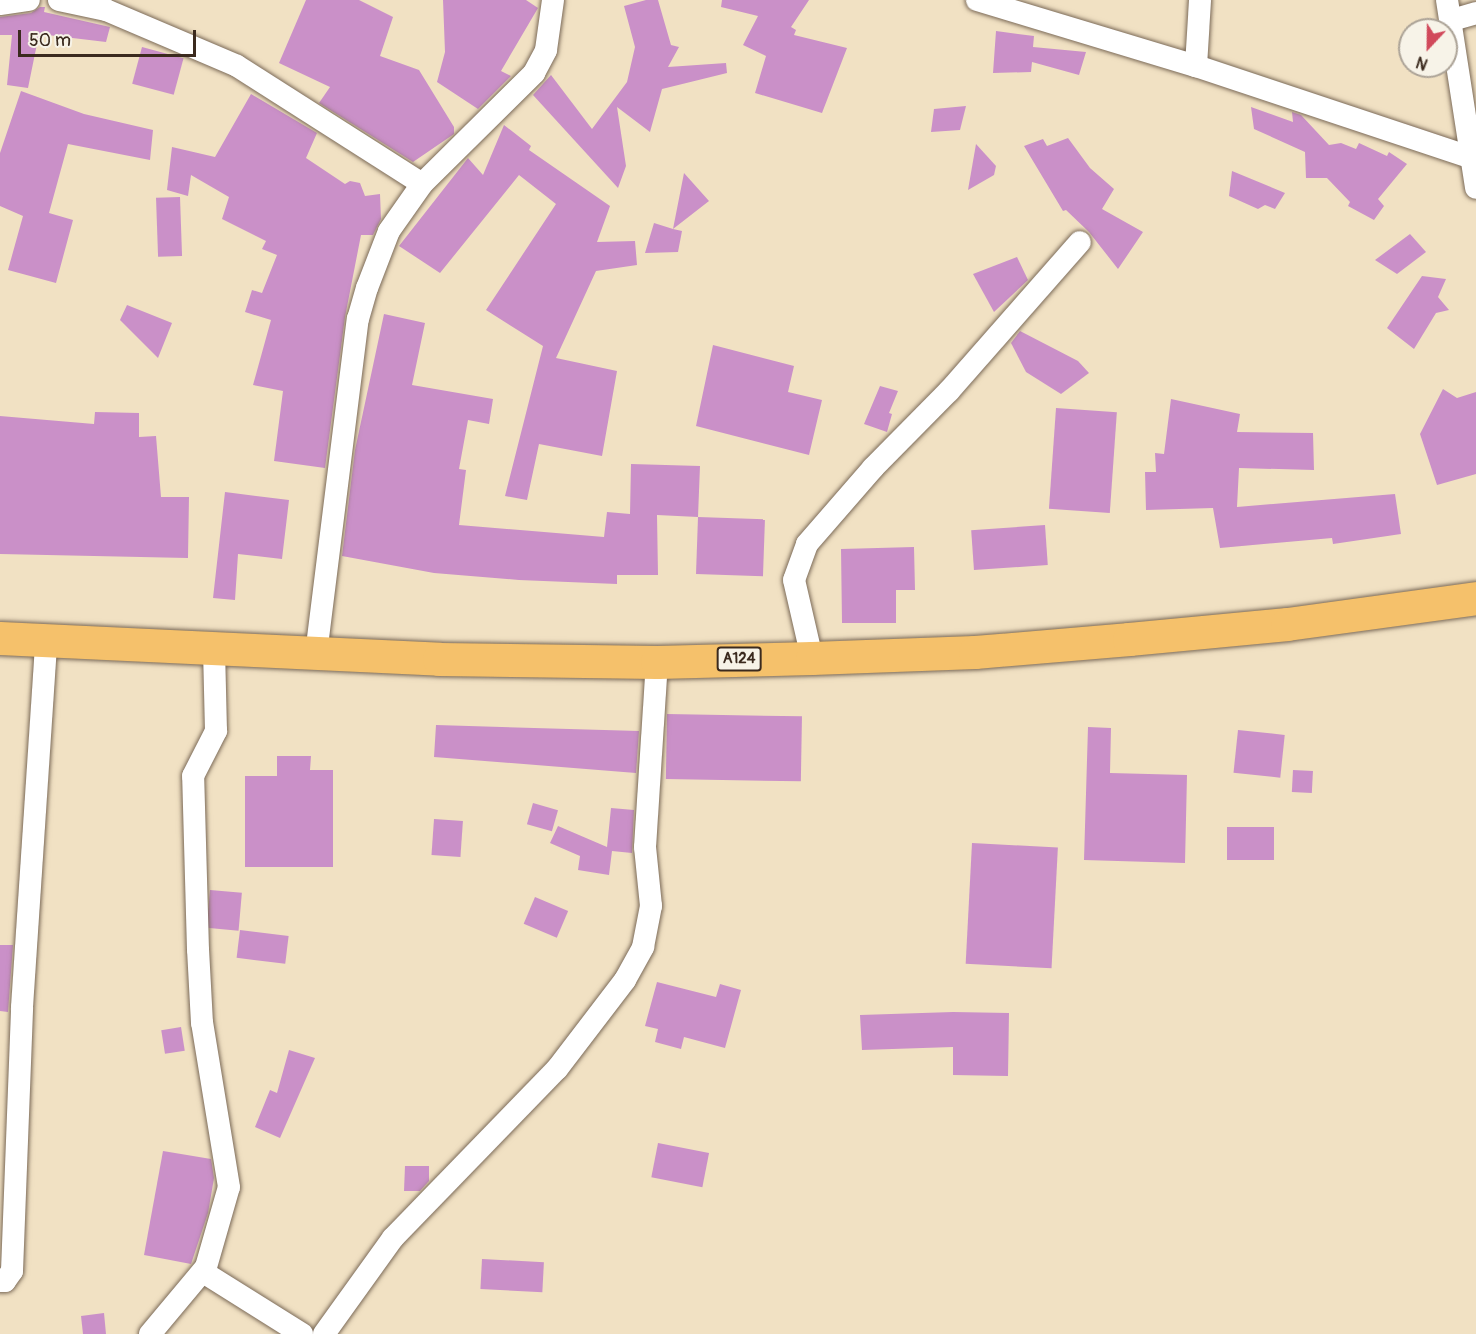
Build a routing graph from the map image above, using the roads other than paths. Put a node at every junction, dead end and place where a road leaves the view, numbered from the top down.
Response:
1 (29, 0) edge
2 (59, 0) edge
3 (553, 0) edge
4 (977, 0) edge
5 (1200, 0) edge
6 (0, 4) edge
7 (1449, 10) edge
8 (1476, 13) edge
9 (1196, 66) junction
10 (1470, 157) junction
11 (422, 184) junction
12 (1476, 188) edge
13 (1080, 242) dead end
14 (1476, 597) edge
15 (0, 638) edge
16 (46, 642) junction
17 (214, 650) junction
18 (316, 654) junction
19 (812, 657) junction
20 (657, 662) junction
21 (203, 1272) junction
22 (0, 1281) edge
23 (150, 1334) edge
24 (302, 1334) edge
25 (324, 1334) edge

1 - 6 street
2 - 11 street
3 - 11 street
4 - 9 street
5 - 9 street
7 - 8 street
7 - 10 street
9 - 10 street
10 - 12 street
11 - 18 street
13 - 19 street
14 - 19 highway, A124
15 - 16 highway, A124
16 - 17 highway, A124
16 - 22 street
17 - 18 highway, A124
17 - 21 street
18 - 20 highway, A124
19 - 20 highway, A124
20 - 25 street
21 - 23 street
21 - 24 street

